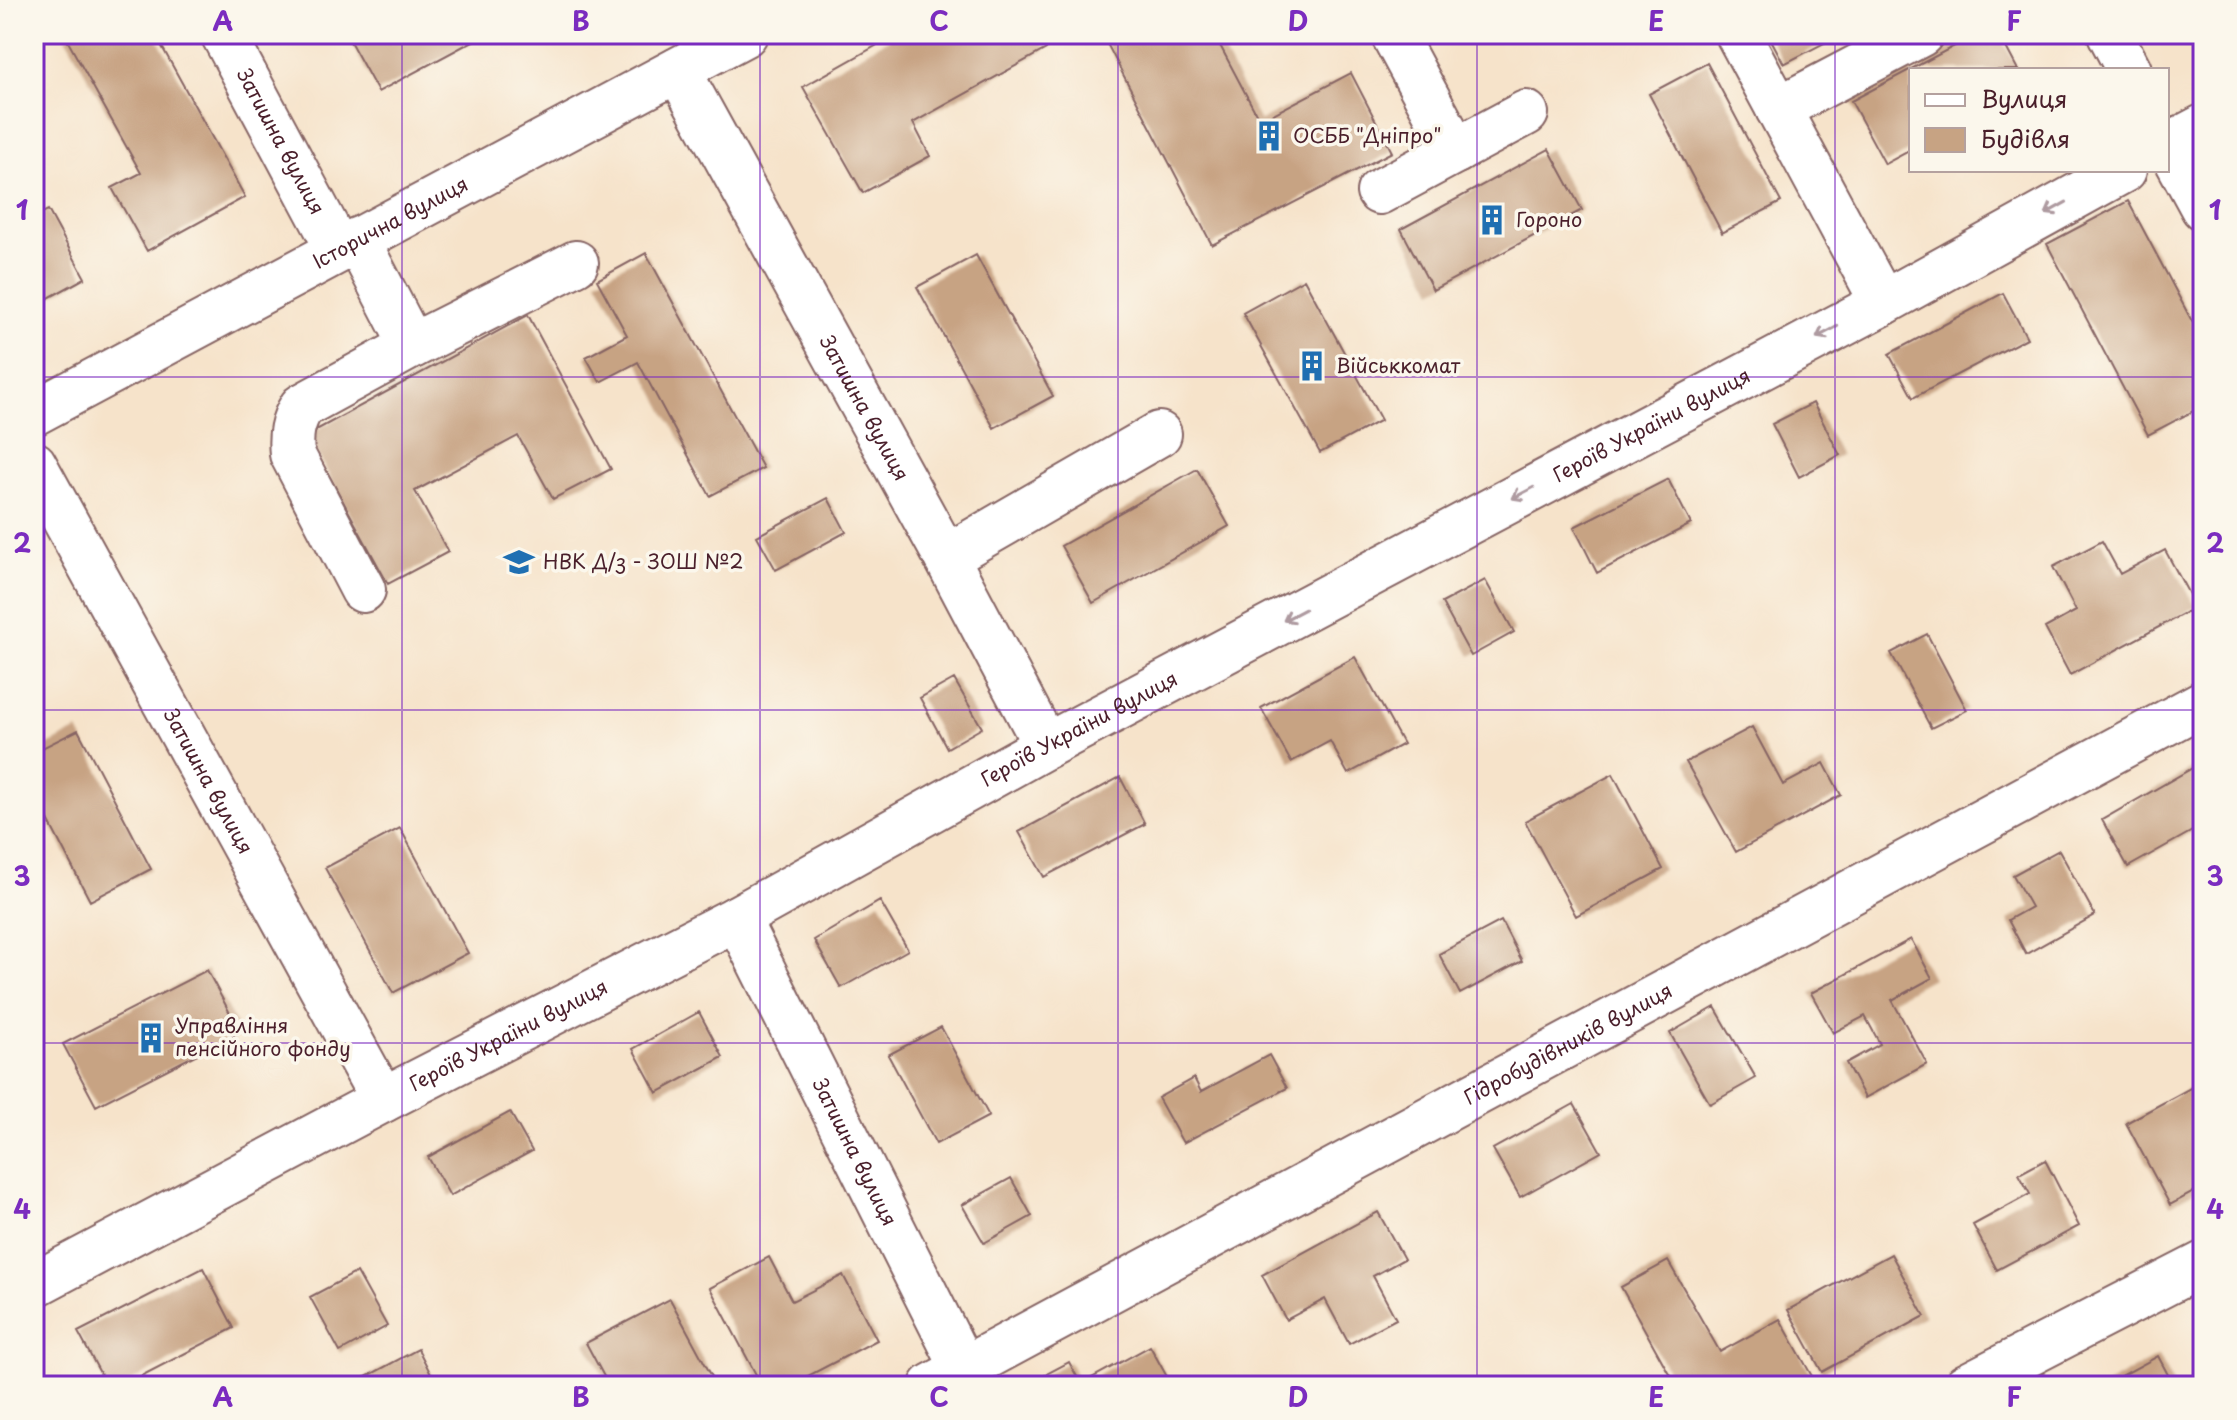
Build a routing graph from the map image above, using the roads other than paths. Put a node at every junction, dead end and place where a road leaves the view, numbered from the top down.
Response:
1 (223, 34) edge
2 (745, 34) edge
3 (1393, 34) edge
4 (1738, 34) edge
5 (2110, 34) edge
6 (1893, 40) edge
7 (2128, 68) edge
8 (678, 70) junction
9 (1778, 109) junction
10 (1526, 113) dead end
11 (2176, 140) edge
12 (1456, 151) junction
13 (2120, 172) edge
14 (1379, 192) dead end
15 (2203, 208) edge
16 (348, 244) junction
17 (576, 263) dead end
18 (1883, 303) junction
19 (412, 346) junction
20 (34, 413) edge
21 (1159, 434) dead end
22 (34, 464) edge
23 (946, 557) junction
24 (363, 590) dead end
25 (2203, 703) edge
26 (1046, 746) junction
27 (737, 918) junction
28 (383, 1100) junction
29 (2203, 1264) edge
30 (34, 1285) edge
31 (955, 1380) edge
32 (1966, 1386) edge

1 - 16 street, Затишна вулиця
2 - 8 street, Історична вулиця
3 - 12 street
4 - 9 street
5 - 7 street
6 - 9 street
8 - 16 street, Історична вулиця
8 - 23 street, Затишна вулиця
9 - 18 street
10 - 12 street
11 - 15 street
12 - 14 street
13 -> 18 street, Героїв України вулиця
16 - 19 street, Затишна вулиця
16 - 20 street, Історична вулиця
17 - 19 street
18 -> 26 street, Героїв України вулиця
19 - 24 street
21 - 23 street
22 - 28 street, Затишна вулиця
23 - 26 street, Затишна вулиця
25 - 31 street, Гідробудівників вулиця
26 - 27 street, Героїв України вулиця
27 - 28 street, Героїв України вулиця
27 - 31 street, Затишна вулиця
28 - 30 street, Героїв України вулиця
29 - 32 street

